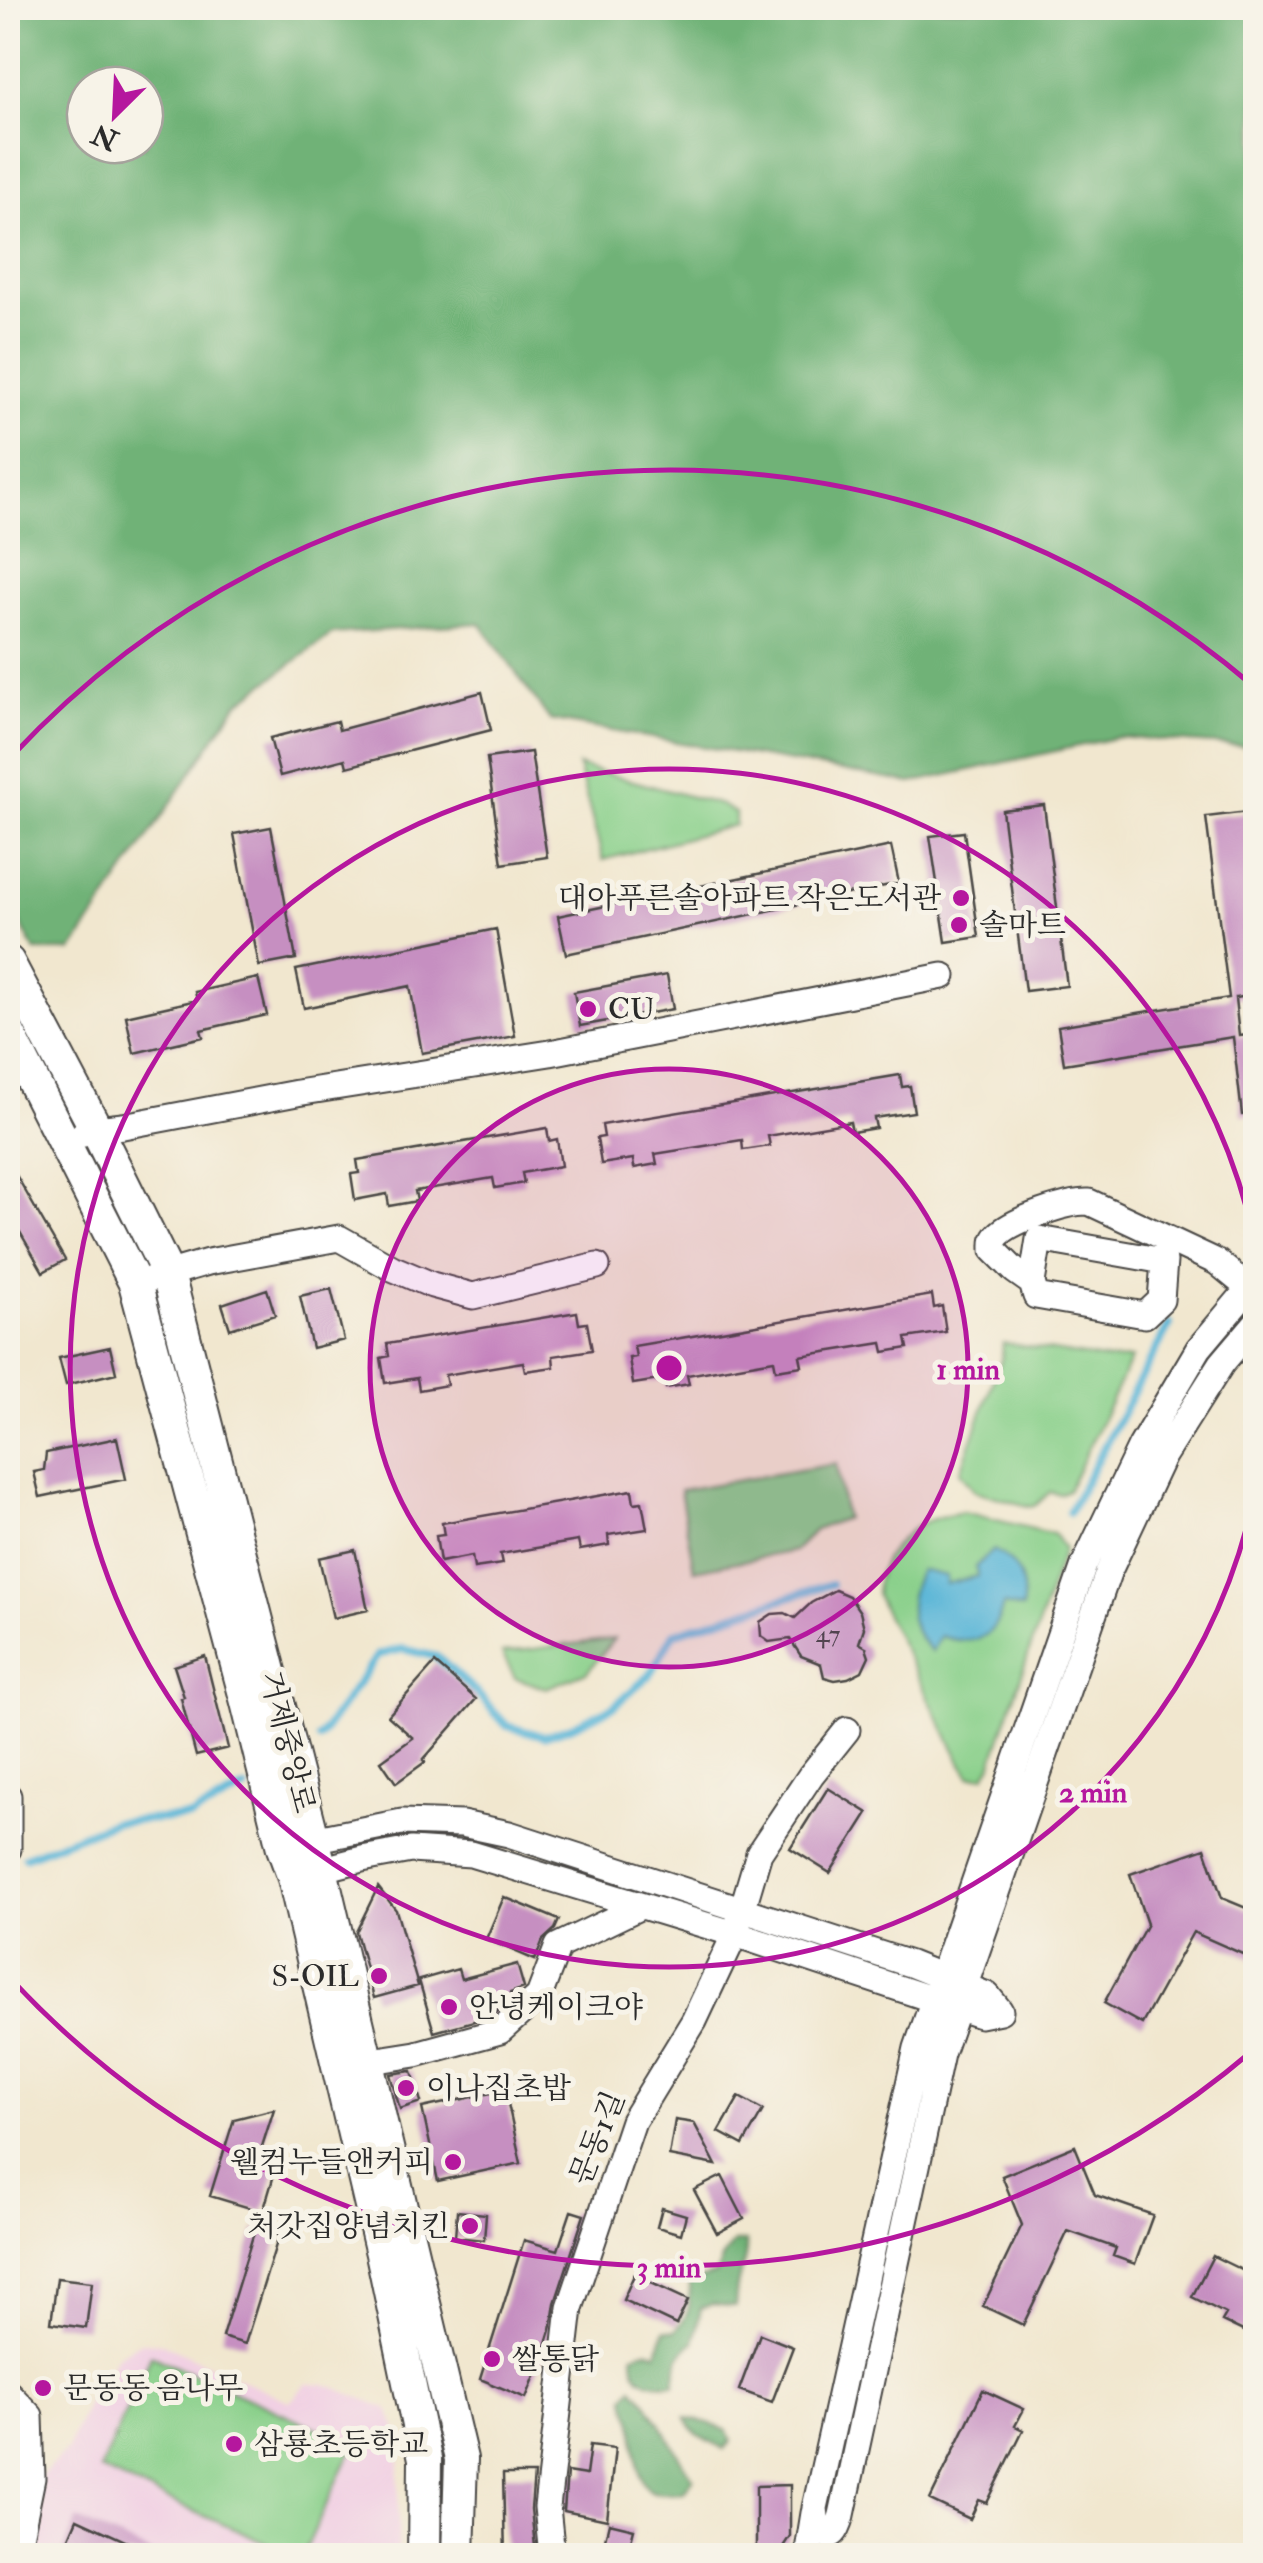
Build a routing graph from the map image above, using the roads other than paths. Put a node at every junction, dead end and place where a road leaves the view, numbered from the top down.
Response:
1 (8, 962) edge
2 (944, 976) dead end
3 (8, 1032) edge
4 (96, 1128) junction
5 (64, 1143) junction
6 (596, 1266) dead end
7 (168, 1274) junction
8 (134, 1282) junction
9 (1032, 1283) junction
10 (1253, 1287) edge
11 (1256, 1324) edge
12 (847, 1730) dead end
13 (299, 1785) junction
14 (8, 1796) edge
15 (359, 1831) junction
16 (8, 1849) edge
17 (302, 1858) junction
18 (362, 1859) junction
19 (642, 1906) junction
20 (744, 1908) junction
21 (735, 1934) junction
22 (341, 1958) junction
23 (949, 1993) junction
24 (365, 2062) junction
25 (8, 2392) edge
26 (815, 2508) junction
27 (842, 2514) junction
28 (16, 2556) edge
29 (424, 2556) edge
30 (458, 2556) edge
31 (552, 2556) edge
32 (812, 2556) edge
33 (840, 2556) edge

1 - 4 main road, 거제중앙로
2 - 4 street
3 - 5 main road, 거제중앙로
4 - 5 street
4 - 7 main road, 거제중앙로
5 - 8 main road, 거제중앙로
6 - 7 street
7 - 8 street
7 - 13 main road, 거제중앙로
8 - 17 main road, 거제중앙로
9 - 9 street
9 - 10 street
10 - 23 street
11 - 23 street
12 - 20 street, 문동1길
13 - 15 street
13 - 17 main road, 거제중앙로
14 - 16 street
15 - 17 street
15 - 20 street
17 - 18 street
17 - 22 main road, 거제중앙로
17 - 29 main road, 거제중앙로
18 - 19 street
18 - 22 street
19 - 21 street
19 - 24 street
20 - 21 street, 문동1길
20 - 23 street
21 - 23 street
21 - 31 street, 문동1길
22 - 24 main road, 거제중앙로
23 - 26 street
23 - 27 street
24 - 30 main road, 거제중앙로
25 - 28 street
26 - 27 street
26 - 32 street
27 - 33 street

